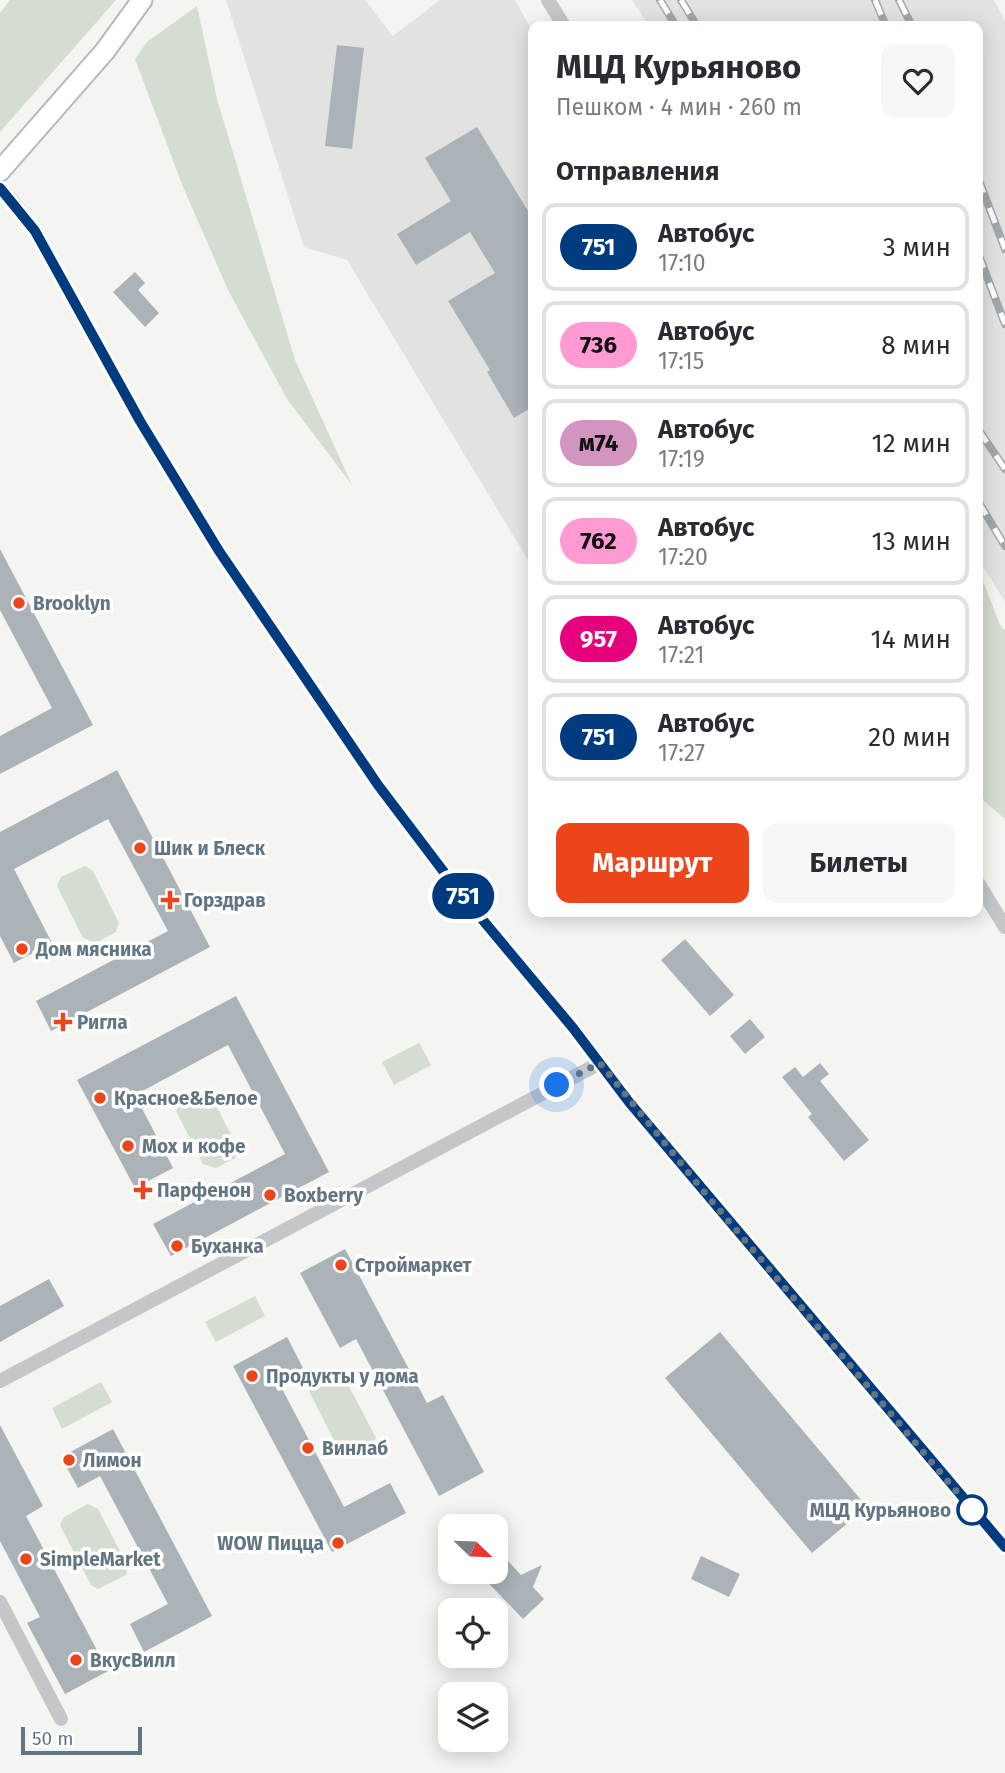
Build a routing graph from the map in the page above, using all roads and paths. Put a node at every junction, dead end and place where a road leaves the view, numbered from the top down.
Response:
1 (548, 0) edge
2 (144, 1) edge
3 (561, 21) edge
4 (0, 171) edge
5 (0, 188) edge
6 (983, 891) edge
7 (1005, 927) edge
8 (600, 1063) junction
9 (0, 1381) edge
10 (1005, 1547) edge
11 (0, 1602) edge
12 (61, 1719) dead end

1 - 3 street
2 - 4 main road
5 - 8 street
6 - 7 street
8 - 9 street
8 - 10 street
11 - 12 street

